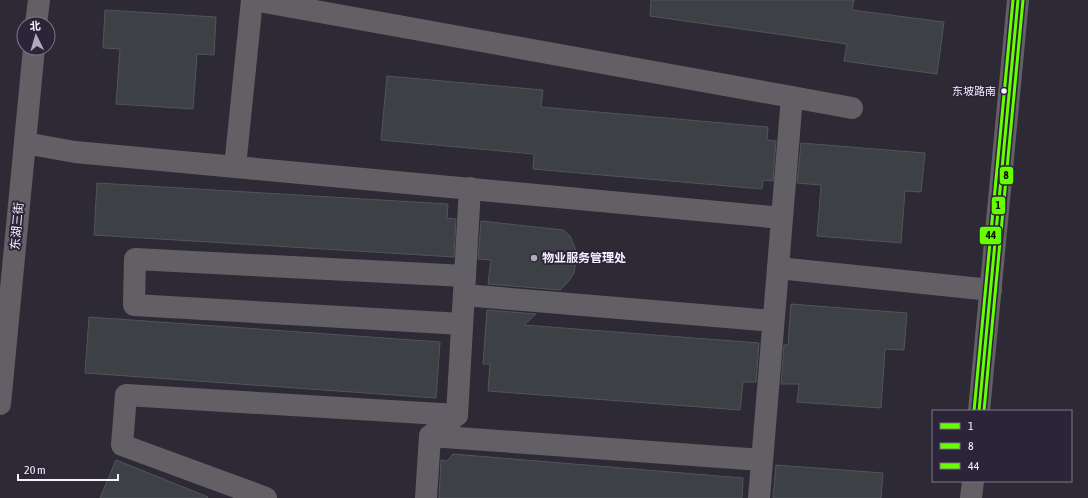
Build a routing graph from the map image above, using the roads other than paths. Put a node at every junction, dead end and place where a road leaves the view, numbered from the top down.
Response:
1 (39, 0) edge
2 (253, 0) edge
3 (1018, 0) edge
4 (37, 16) edge
5 (33, 56) edge
6 (792, 97) junction
7 (852, 108) dead end
8 (25, 143) junction
9 (235, 167) junction
10 (470, 188) junction
11 (10, 205) edge
12 (782, 218) junction
13 (778, 268) junction
14 (464, 286) junction
15 (990, 290) junction
16 (773, 321) junction
17 (462, 324) junction
18 (0, 404) edge
19 (979, 410) edge
20 (457, 415) junction
21 (430, 436) junction
22 (762, 460) junction
23 (973, 482) edge
24 (266, 498) edge
25 (426, 498) edge
26 (759, 498) edge
27 (971, 498) edge

1 - 4 street
2 - 6 street
2 - 9 street
3 - 15 street
5 - 8 street, 东湖三街
6 - 7 street
6 - 12 street
8 - 9 street
8 - 11 street, 东湖三街
9 - 10 street
10 - 12 street
10 - 14 street
11 - 18 street, 东湖三街
12 - 13 street
13 - 15 street
13 - 16 street
14 - 16 street
14 - 17 street
14 - 17 street
15 - 19 street
16 - 22 street
17 - 20 street
20 - 21 street
20 - 24 street
21 - 22 street
21 - 25 street
22 - 26 street
23 - 27 street

